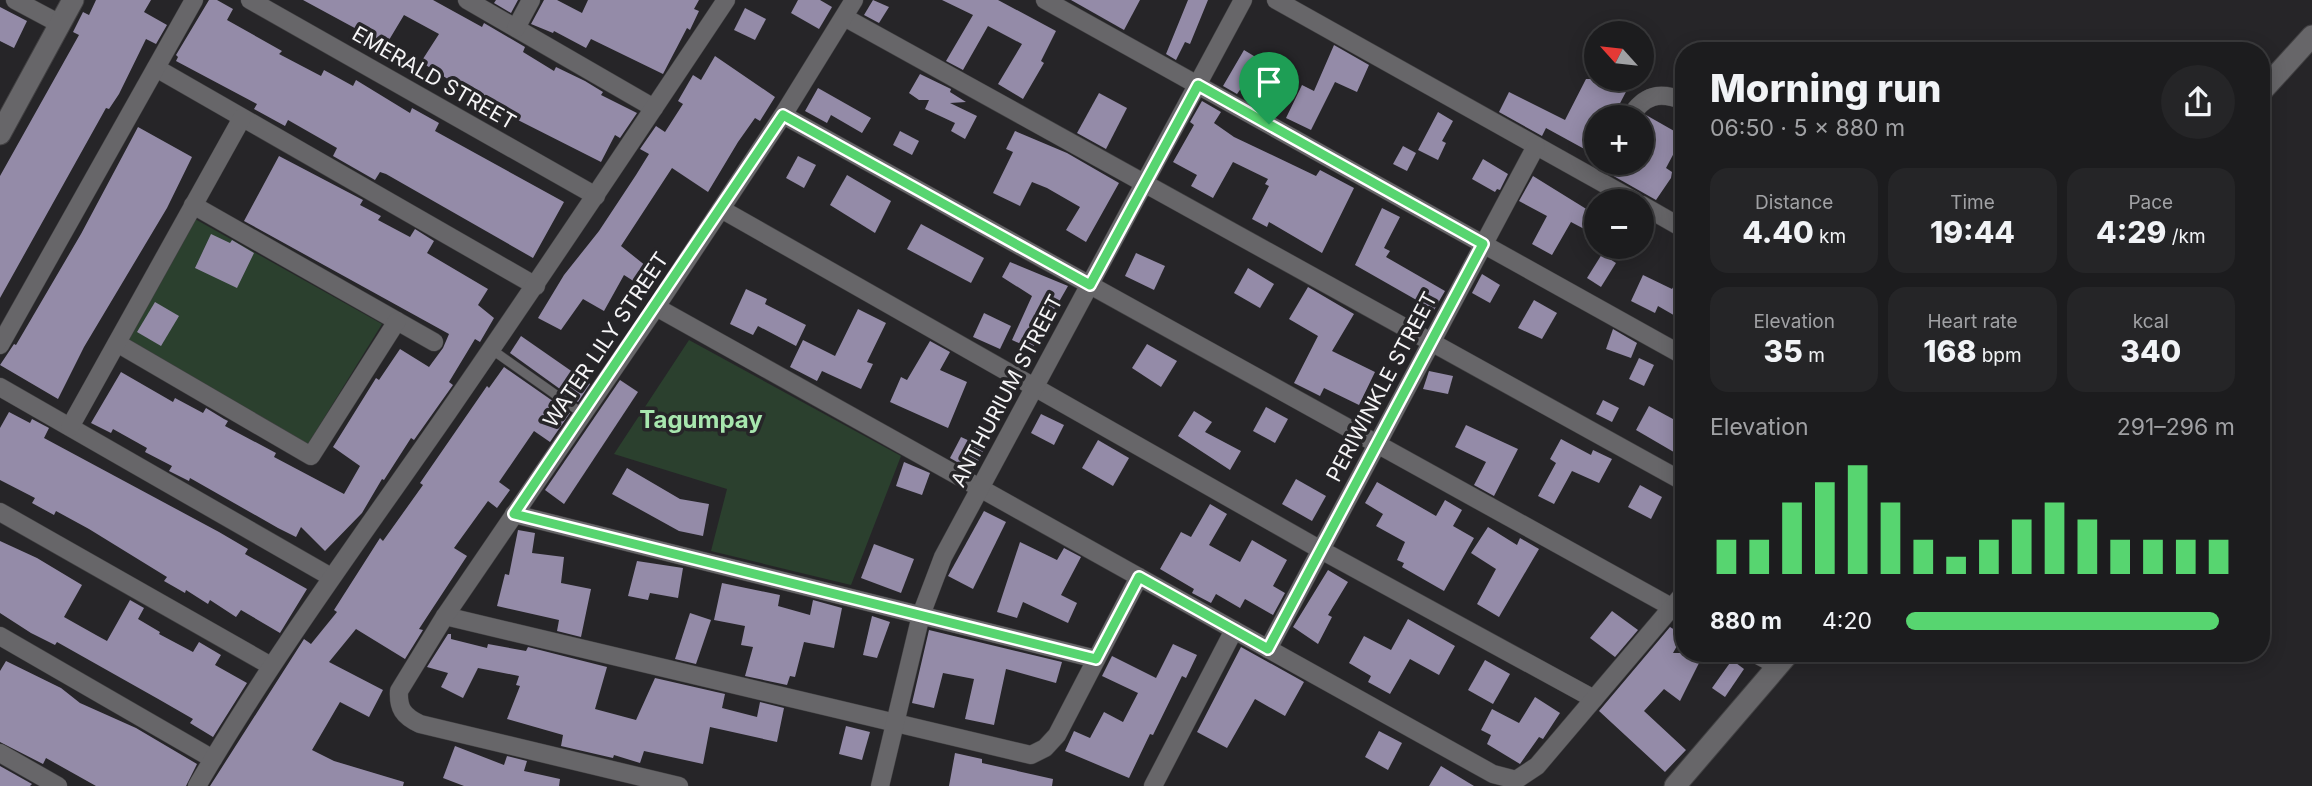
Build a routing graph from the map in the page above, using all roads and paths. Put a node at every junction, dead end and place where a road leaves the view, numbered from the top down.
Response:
1 (15, 0) edge
2 (73, 0) edge
3 (194, 0) edge
4 (250, 0) edge
5 (467, 0) edge
6 (531, 0) edge
7 (726, 0) edge
8 (854, 0) edge
9 (1045, 0) edge
10 (1243, 0) edge
11 (1276, 0) edge
12 (844, 17) junction
13 (60, 24) junction
14 (516, 28) junction
15 (2312, 36) edge
16 (156, 68) junction
17 (2270, 82) edge
18 (1198, 85) junction
19 (1675, 99) edge
20 (1638, 105) edge
21 (654, 108) junction
22 (783, 115) junction
23 (242, 118) junction
24 (0, 134) edge
25 (1536, 146) junction
26 (1584, 165) edge
27 (1604, 175) edge
28 (1144, 185) junction
29 (1621, 189) edge
30 (596, 196) junction
31 (193, 205) junction
32 (721, 209) junction
33 (1654, 212) edge
34 (1675, 224) edge
35 (1483, 244) junction
36 (1090, 285) junction
37 (536, 286) junction
38 (656, 307) junction
39 (397, 321) junction
40 (434, 342) dead end
41 (117, 343) junction
42 (1431, 344) junction
43 (0, 345) edge
44 (491, 349) junction
45 (1675, 351) edge
46 (0, 387) edge
47 (1035, 388) junction
48 (583, 414) junction
49 (70, 427) junction
50 (1376, 446) junction
51 (1675, 477) edge
52 (980, 489) junction
53 (0, 512) edge
54 (514, 514) junction
55 (1321, 550) junction
56 (331, 577) junction
57 (1139, 577) junction
58 (1675, 610) edge
59 (1675, 613) edge
60 (445, 615) junction
61 (921, 615) junction
62 (1234, 630) junction
63 (0, 636) edge
64 (1268, 649) junction
65 (1096, 659) junction
66 (1780, 662) edge
67 (271, 666) junction
68 (1594, 699) junction
69 (893, 722) junction
70 (0, 753) edge
71 (213, 759) junction
72 (58, 786) edge
73 (197, 786) edge
74 (679, 786) edge
75 (880, 786) edge
76 (1153, 786) edge
77 (1675, 786) edge

1 - 13 street
2 - 13 street
3 - 16 street
4 - 30 street, EMERALD STREET
5 - 14 street
6 - 14 street
7 - 21 street
8 - 12 street, WATER LILY STREET
9 - 18 street
10 - 18 street, ANTHURIUM STREET
11 - 25 street
12 - 22 street, WATER LILY STREET
12 - 28 street
13 - 24 street
14 - 21 street
15 - 17 street
16 - 23 street
16 - 43 street
18 - 28 street, ANTHURIUM STREET
18 - 35 street
19 - 20 street
21 - 30 street
22 - 32 street, WATER LILY STREET
22 - 36 street
23 - 31 street
23 - 37 street
25 - 26 street
25 - 35 street, PERIWINKLE STREET
27 - 29 street
28 - 36 street, ANTHURIUM STREET
28 - 42 street
30 - 37 street
31 - 39 street
31 - 41 street
32 - 38 street, WATER LILY STREET
32 - 47 street
33 - 34 street
35 - 42 street, PERIWINKLE STREET
35 - 45 street
36 - 47 street, ANTHURIUM STREET
36 - 50 street
37 - 44 street
38 - 48 street, WATER LILY STREET
38 - 52 street
39 - 40 street
39 - 41 street
41 - 49 street
42 - 50 street, PERIWINKLE STREET
42 - 51 street
44 - 48 lane
44 - 56 street
46 - 49 street
47 - 52 street, ANTHURIUM STREET
47 - 55 street
48 - 54 street, WATER LILY STREET
49 - 56 street
50 - 55 street, PERIWINKLE STREET
50 - 58 street
52 - 57 street
52 - 61 street, ANTHURIUM STREET
53 - 67 street
54 - 60 street, WATER LILY STREET
54 - 61 street
55 - 64 street, PERIWINKLE STREET
55 - 68 street
56 - 67 street
57 - 62 street
57 - 65 street
59 - 68 street
60 - 69 street
60 - 74 street, WATER LILY STREET
61 - 65 street
61 - 69 street, ANTHURIUM STREET
62 - 64 street
62 - 76 street
63 - 71 street
64 - 68 street
65 - 69 street
66 - 77 street
67 - 71 street
69 - 75 street, ANTHURIUM STREET
70 - 72 street
71 - 73 street

